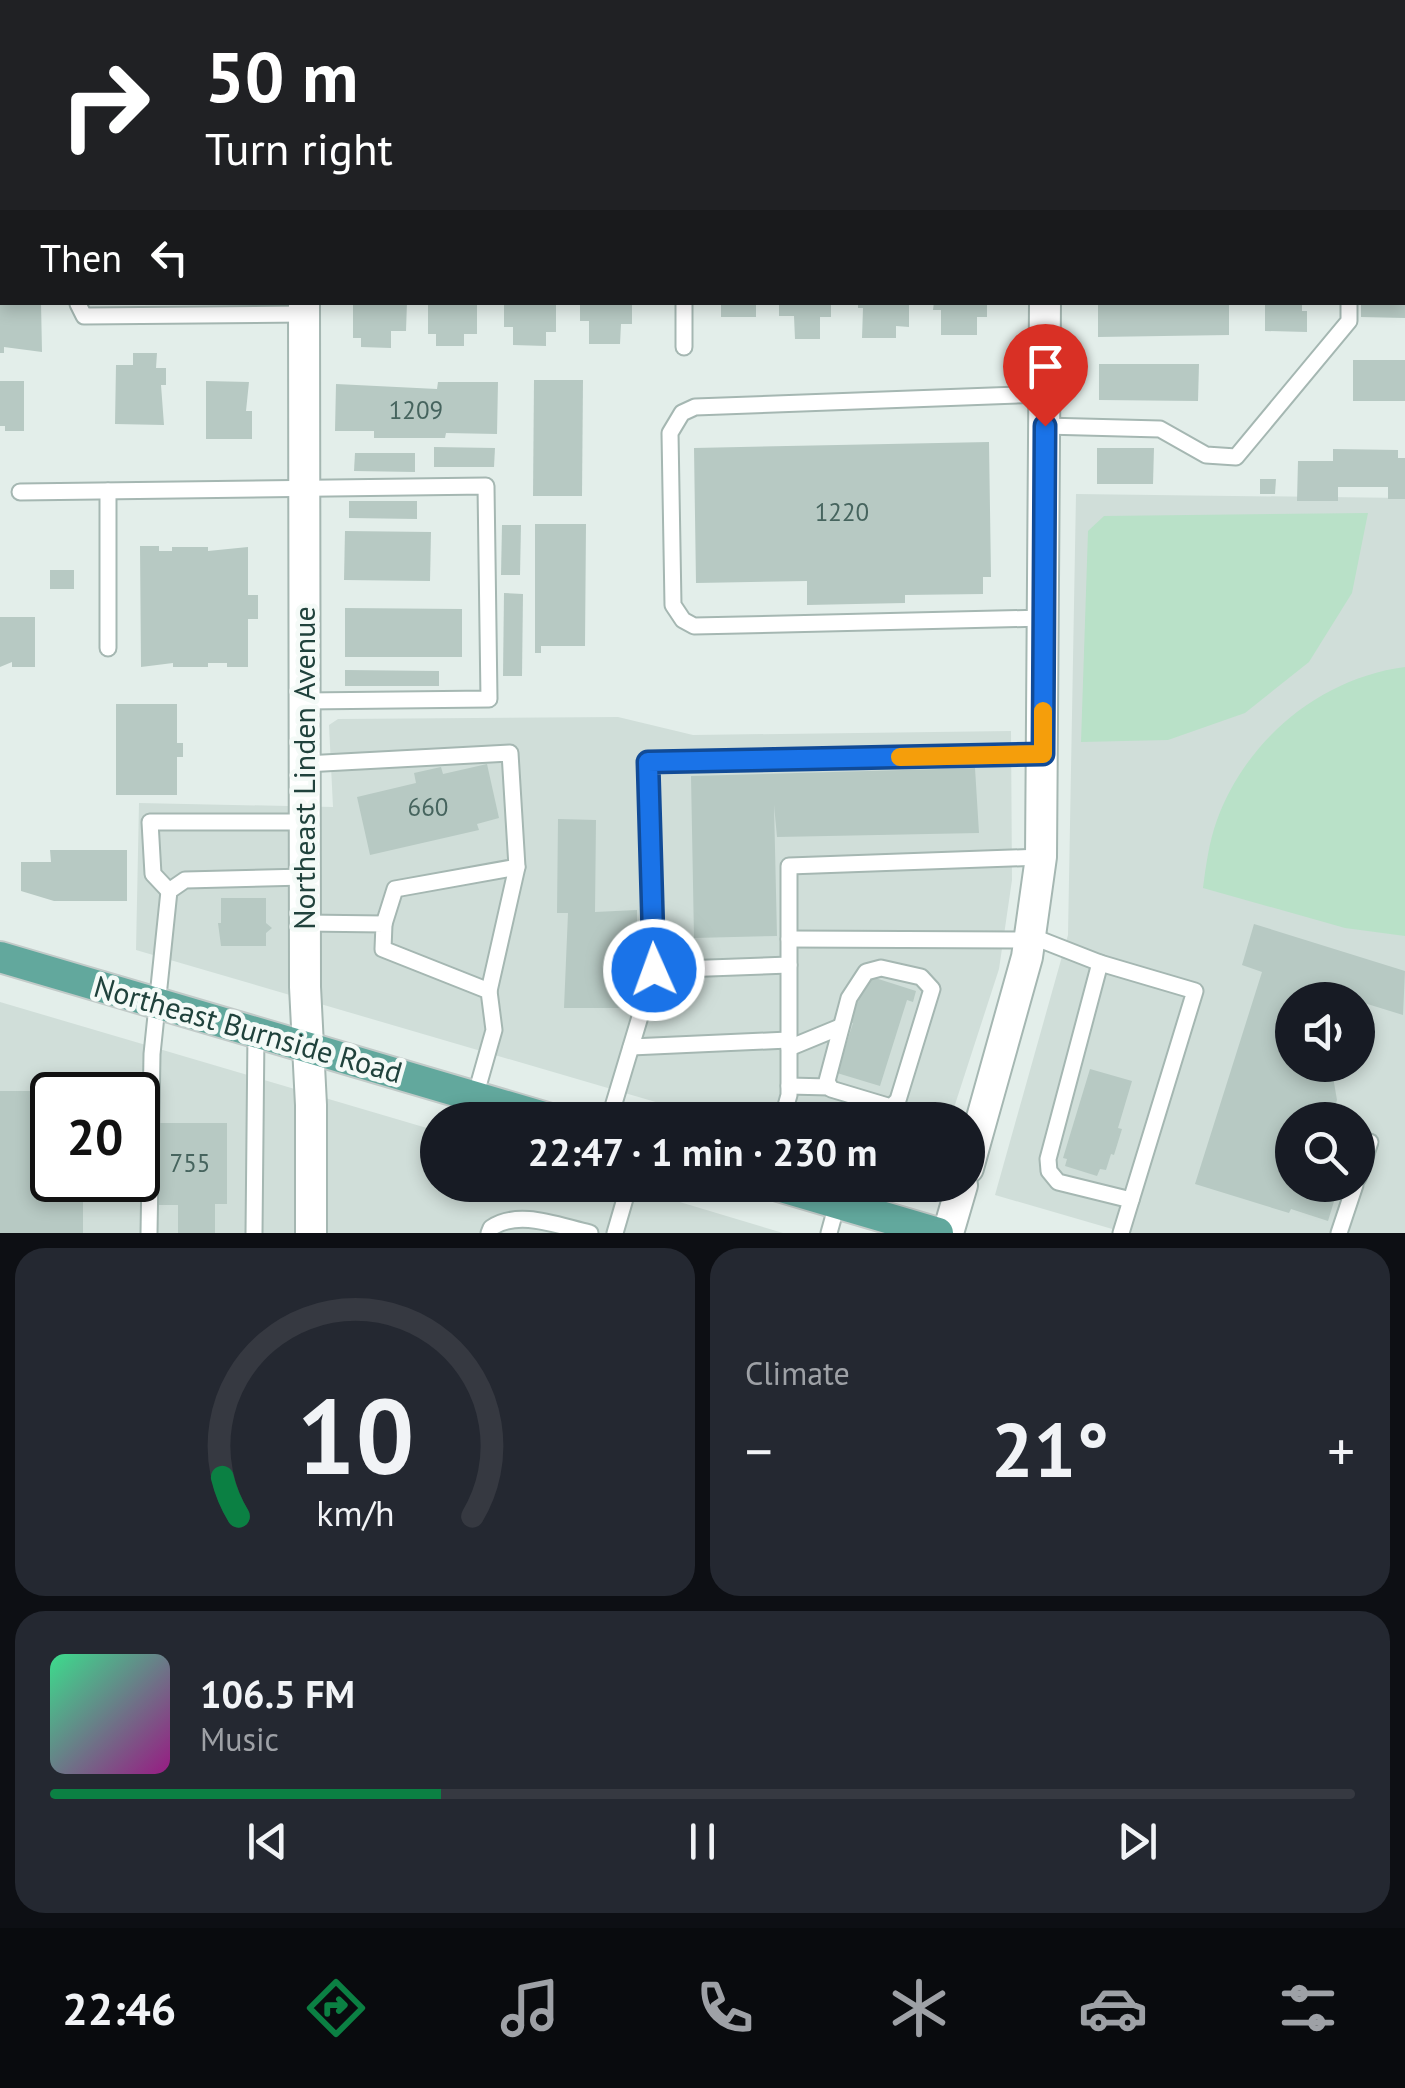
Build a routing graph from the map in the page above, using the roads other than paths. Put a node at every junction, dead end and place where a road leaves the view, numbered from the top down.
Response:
1 (78, 305) edge
2 (684, 305) edge
3 (1045, 305) edge
4 (1349, 305) edge
5 (304, 308) edge
6 (684, 347) dead end
7 (1045, 394) junction
8 (1045, 426) junction
9 (304, 488) junction
10 (108, 491) junction
11 (20, 492) dead end
12 (1044, 618) junction
13 (108, 648) dead end
14 (305, 702) junction
15 (1043, 754) junction
16 (305, 764) junction
17 (305, 822) junction
18 (1041, 856) junction
19 (517, 867) junction
20 (305, 877) junction
21 (169, 890) junction
22 (305, 923) junction
23 (384, 924) junction
24 (789, 938) junction
25 (1031, 938) junction
26 (0, 957) edge
27 (1100, 963) junction
28 (789, 966) junction
29 (654, 970) junction
30 (490, 990) junction
31 (156, 1003) junction
32 (840, 1027) junction
33 (256, 1032) junction
34 (789, 1044) junction
35 (631, 1046) junction
36 (308, 1048) junction
37 (789, 1086) junction
38 (829, 1086) junction
39 (475, 1097) junction
40 (492, 1102) edge
41 (614, 1102) edge
42 (786, 1102) edge
43 (985, 1110) edge
44 (1132, 1200) junction
45 (624, 1202) edge
46 (804, 1202) edge
47 (957, 1202) edge
48 (1349, 1202) edge
49 (833, 1218) edge
50 (149, 1233) edge
51 (254, 1233) edge
52 (311, 1233) edge
53 (490, 1233) edge
54 (590, 1233) edge
55 (616, 1233) edge
56 (938, 1233) edge
57 (948, 1233) edge
58 (1122, 1233) edge
59 (1339, 1233) edge

1 - 5 lane
2 - 6 lane
3 - 7 street
4 - 8 lane
5 - 9 street, Northeast Linden Avenue
7 - 8 street
7 - 12 lane
8 - 12 street
9 - 10 lane
9 - 14 street, Northeast Linden Avenue
9 - 14 lane
10 - 11 lane
10 - 13 lane
12 - 15 street
14 - 16 street, Northeast Linden Avenue
15 - 18 street
15 - 29 lane
16 - 17 street, Northeast Linden Avenue
16 - 19 lane
17 - 20 street, Northeast Linden Avenue
17 - 21 lane
18 - 24 lane
18 - 25 street
19 - 23 lane
19 - 30 lane
20 - 21 lane
20 - 22 street, Northeast Linden Avenue
21 - 31 lane
22 - 23 lane
22 - 36 street, Northeast Linden Avenue
23 - 30 lane
24 - 25 lane
24 - 28 lane
25 - 27 lane
25 - 43 street
26 - 31 main road, Northeast Burnside Road
27 - 44 lane
27 - 44 lane
28 - 29 lane
28 - 34 lane
29 - 35 lane
30 - 39 lane
31 - 33 main road, Northeast Burnside Road
31 - 50 lane
32 - 34 lane
32 - 38 lane
32 - 38 lane
33 - 36 main road, Northeast Burnside Road
33 - 51 lane
34 - 35 lane
34 - 37 lane
35 - 41 lane
36 - 39 main road, Northeast Burnside Road
36 - 52 street, Northeast Linden Avenue
37 - 38 lane
37 - 42 lane
39 - 40 main road, Northeast Burnside Road
44 - 58 lane
45 - 55 lane
46 - 49 main road
47 - 57 street
48 - 59 lane
49 - 56 main road
53 - 54 lane

